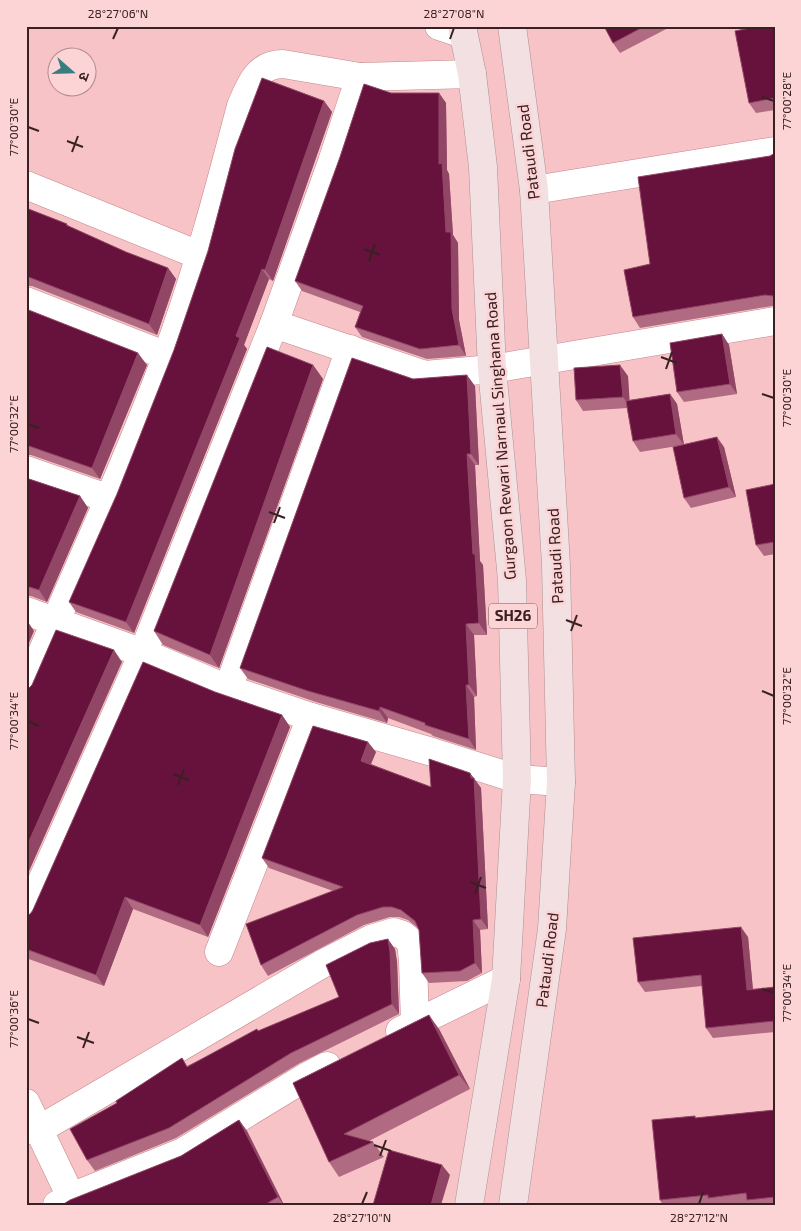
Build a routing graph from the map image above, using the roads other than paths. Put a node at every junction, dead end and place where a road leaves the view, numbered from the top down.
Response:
1 (512, 26) edge
2 (455, 29) edge
3 (472, 74) junction
4 (360, 77) junction
5 (775, 151) edge
6 (26, 185) edge
7 (534, 190) junction
8 (201, 256) junction
9 (26, 301) edge
10 (775, 321) edge
11 (274, 324) junction
12 (350, 349) junction
13 (167, 356) junction
14 (544, 360) junction
15 (492, 369) junction
16 (26, 470) edge
17 (110, 499) junction
18 (26, 611) edge
19 (55, 620) junction
20 (143, 653) junction
21 (228, 689) junction
22 (26, 690) edge
23 (311, 717) junction
24 (517, 779) junction
25 (562, 782) junction
26 (26, 917) edge
27 (219, 952) dead end
28 (506, 979) junction
29 (414, 1024) junction
30 (381, 1040) edge
31 (348, 1057) edge
32 (26, 1103) edge
33 (33, 1130) edge
34 (64, 1201) edge
35 (469, 1205) edge
36 (513, 1205) edge

1 - 7 main road, Pataudi Road / SH26
2 - 3 main road, Gurgaon Rewari Narnaul Singhana Road / SH26
3 - 4 street
3 - 15 main road, Gurgaon Rewari Narnaul Singhana Road / SH26
4 - 8 street
4 - 11 street
5 - 7 street
6 - 8 street
7 - 14 main road, Pataudi Road / SH26
8 - 13 street
9 - 13 street
10 - 14 street
11 - 12 street
11 - 20 street
12 - 15 street
12 - 21 street
13 - 17 street
14 - 15 street
14 - 25 main road, Pataudi Road / SH26
15 - 24 main road, Gurgaon Rewari Narnaul Singhana Road / SH26
16 - 17 street
17 - 19 street
18 - 19 street
19 - 20 street
19 - 22 street
20 - 21 street
20 - 26 street
21 - 23 street
23 - 24 street
23 - 27 street
24 - 25 street
24 - 28 main road, Gurgaon Rewari Narnaul Singhana Road / SH26
25 - 36 main road, Pataudi Road / SH26
28 - 29 street
28 - 35 main road, Gurgaon Rewari Narnaul Singhana Road / SH26
29 - 30 street
29 - 33 street
31 - 34 street
32 - 33 street
33 - 34 street

